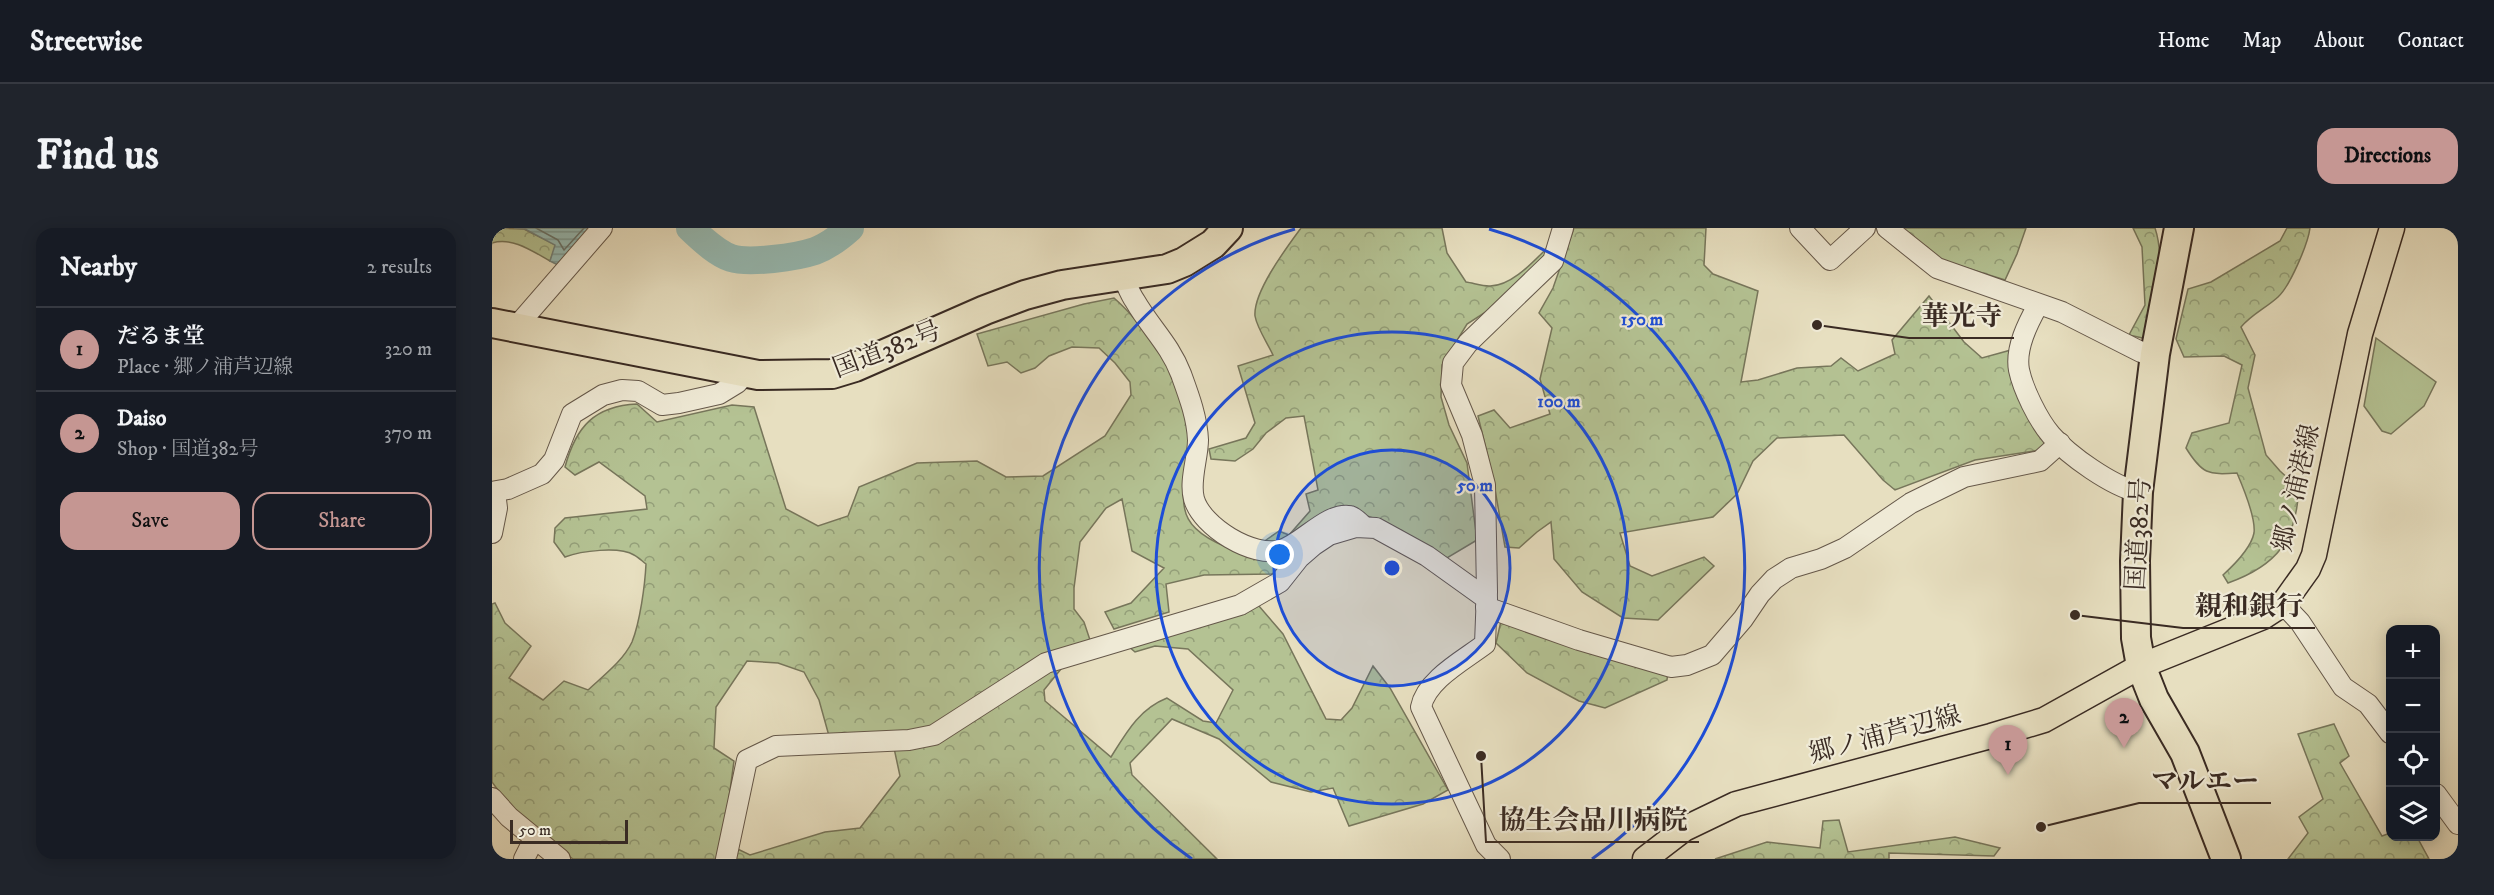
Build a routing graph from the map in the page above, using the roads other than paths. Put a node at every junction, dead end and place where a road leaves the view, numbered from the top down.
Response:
1 (602, 228) edge
2 (1228, 228) edge
3 (1563, 228) edge
4 (1800, 228) edge
5 (1865, 228) edge
6 (1887, 228) edge
7 (2179, 228) edge
8 (2392, 228) edge
9 (1123, 277) junction
10 (2038, 305) junction
11 (504, 325) edge
12 (2155, 354) junction
13 (747, 372) junction
14 (2060, 443) junction
15 (494, 492) edge
16 (2138, 492) junction
17 (1364, 527) junction
18 (492, 533) edge
19 (1486, 603) junction
20 (2283, 604) junction
21 (2141, 666) junction
22 (2386, 727) edge
23 (492, 798) edge
24 (2440, 799) edge
25 (2458, 824) edge
26 (534, 838) junction
27 (524, 859) edge
28 (560, 859) edge
29 (726, 859) edge
30 (1500, 859) edge
31 (1645, 859) edge
32 (2226, 859) edge

1 - 11 street
2 - 9 highway, 国道382号
3 - 19 street
4 - 5 street
6 - 10 street
7 - 12 highway, 国道382号
8 - 20 main road, 郷ノ浦港線
9 - 13 highway, 国道382号
9 - 17 street
10 - 12 street
10 - 14 street
11 - 13 highway, 国道382号
12 - 16 highway, 国道382号
13 - 15 street
14 - 16 street
14 - 19 street
15 - 18 street
16 - 21 highway, 国道382号
17 - 19 street
17 - 29 street
19 - 30 street
20 - 21 main road, 郷ノ浦港線
20 - 22 street
21 - 31 main road, 郷ノ浦芦辺線
21 - 32 highway, 国道382号
23 - 26 street
24 - 25 street
26 - 27 street
26 - 28 street

